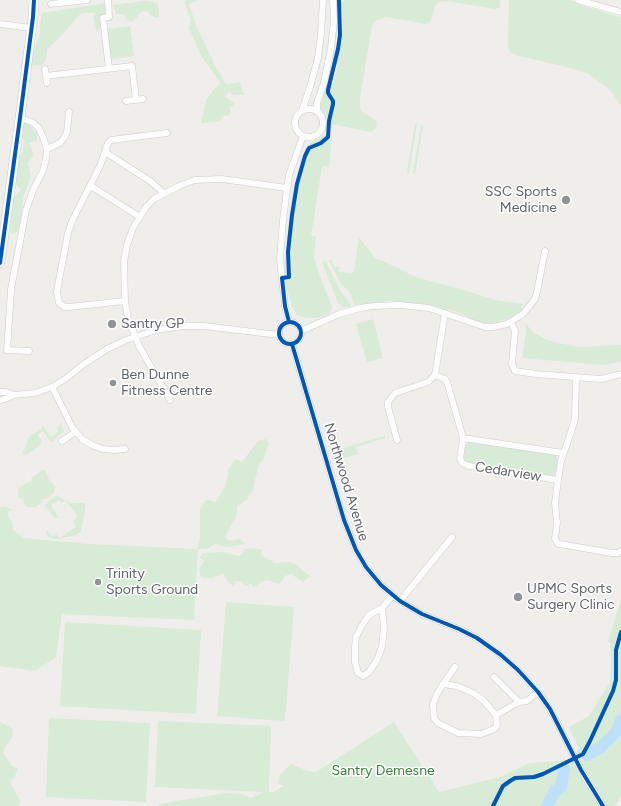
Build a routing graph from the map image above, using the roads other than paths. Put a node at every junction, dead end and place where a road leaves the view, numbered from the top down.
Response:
1 (87, 0) edge
2 (108, 0) edge
3 (323, 0) edge
4 (333, 0) edge
5 (578, 0) edge
6 (33, 1) edge
7 (51, 4) dead end
8 (621, 12) edge
9 (0, 24) edge
10 (32, 28) junction
11 (45, 69) dead end
12 (110, 69) junction
13 (143, 99) dead end
14 (136, 100) junction
15 (126, 101) dead end
16 (302, 111) junction
17 (317, 111) junction
18 (69, 112) dead end
19 (20, 118) junction
20 (167, 133) dead end
21 (303, 136) junction
22 (46, 149) junction
23 (105, 152) junction
24 (91, 186) junction
25 (287, 188) junction
26 (164, 193) junction
27 (140, 217) junction
28 (2, 237) edge
29 (545, 251) dead end
30 (0, 263) edge
31 (125, 301) junction
32 (445, 313) junction
33 (289, 322) junction
34 (511, 322) junction
35 (302, 331) junction
36 (279, 335) junction
37 (135, 336) junction
38 (292, 344) junction
39 (29, 351) dead end
40 (436, 374) junction
41 (621, 374) edge
42 (576, 378) junction
43 (52, 387) junction
44 (0, 392) edge
45 (14, 395) junction
46 (0, 400) edge
47 (170, 400) dead end
48 (75, 432) junction
49 (463, 438) junction
50 (397, 440) dead end
51 (62, 441) dead end
52 (125, 449) dead end
53 (563, 453) junction
54 (558, 480) junction
55 (452, 537) dead end
56 (621, 551) edge
57 (393, 595) junction
58 (400, 601) junction
59 (382, 608) junction
60 (456, 667) dead end
61 (494, 677) dead end
62 (444, 684) junction
63 (538, 692) junction
64 (519, 702) junction
65 (496, 715) junction
66 (603, 806) edge

1 - 7 street
2 - 12 street
3 - 16 street
4 - 17 street
5 - 8 street
6 - 10 main road
9 - 10 street
10 - 19 main road
11 - 12 street
12 - 14 street
13 - 14 street
14 - 15 street
16 - 17 street
16 - 21 street
17 - 21 street
18 - 22 street
19 - 22 street
19 - 28 main road
20 - 23 street
21 - 25 street
22 - 39 street
23 - 24 street
23 - 26 street
24 - 27 street
24 - 31 street
25 - 26 street
25 - 33 street
26 - 27 street
27 - 31 street
28 - 30 main road
29 - 34 street
31 - 37 street
32 - 34 street
32 - 35 street
32 - 40 street
33 - 35 street
33 - 36 street
34 - 42 street
35 - 38 street
36 - 37 street
36 - 38 street
37 - 43 street
37 - 47 street
38 - 57 street, Northwood Avenue
40 - 49 street, Cedarview
40 - 50 street
41 - 42 street
42 - 53 street, Cedarview
43 - 45 street
43 - 48 street
44 - 45 street
45 - 46 street
48 - 51 street
48 - 52 street
49 - 53 street, Cedarview
49 - 54 street, Cedarview
53 - 54 street, Cedarview
54 - 56 street, Cedarview
55 - 58 street
57 - 58 street, Northwood Avenue
57 - 59 street
58 - 63 street, Northwood Avenue
59 - 59 street
60 - 62 street
61 - 64 street
62 - 65 street
62 - 65 street
63 - 64 street
63 - 66 street, Northwood Avenue
64 - 65 street

